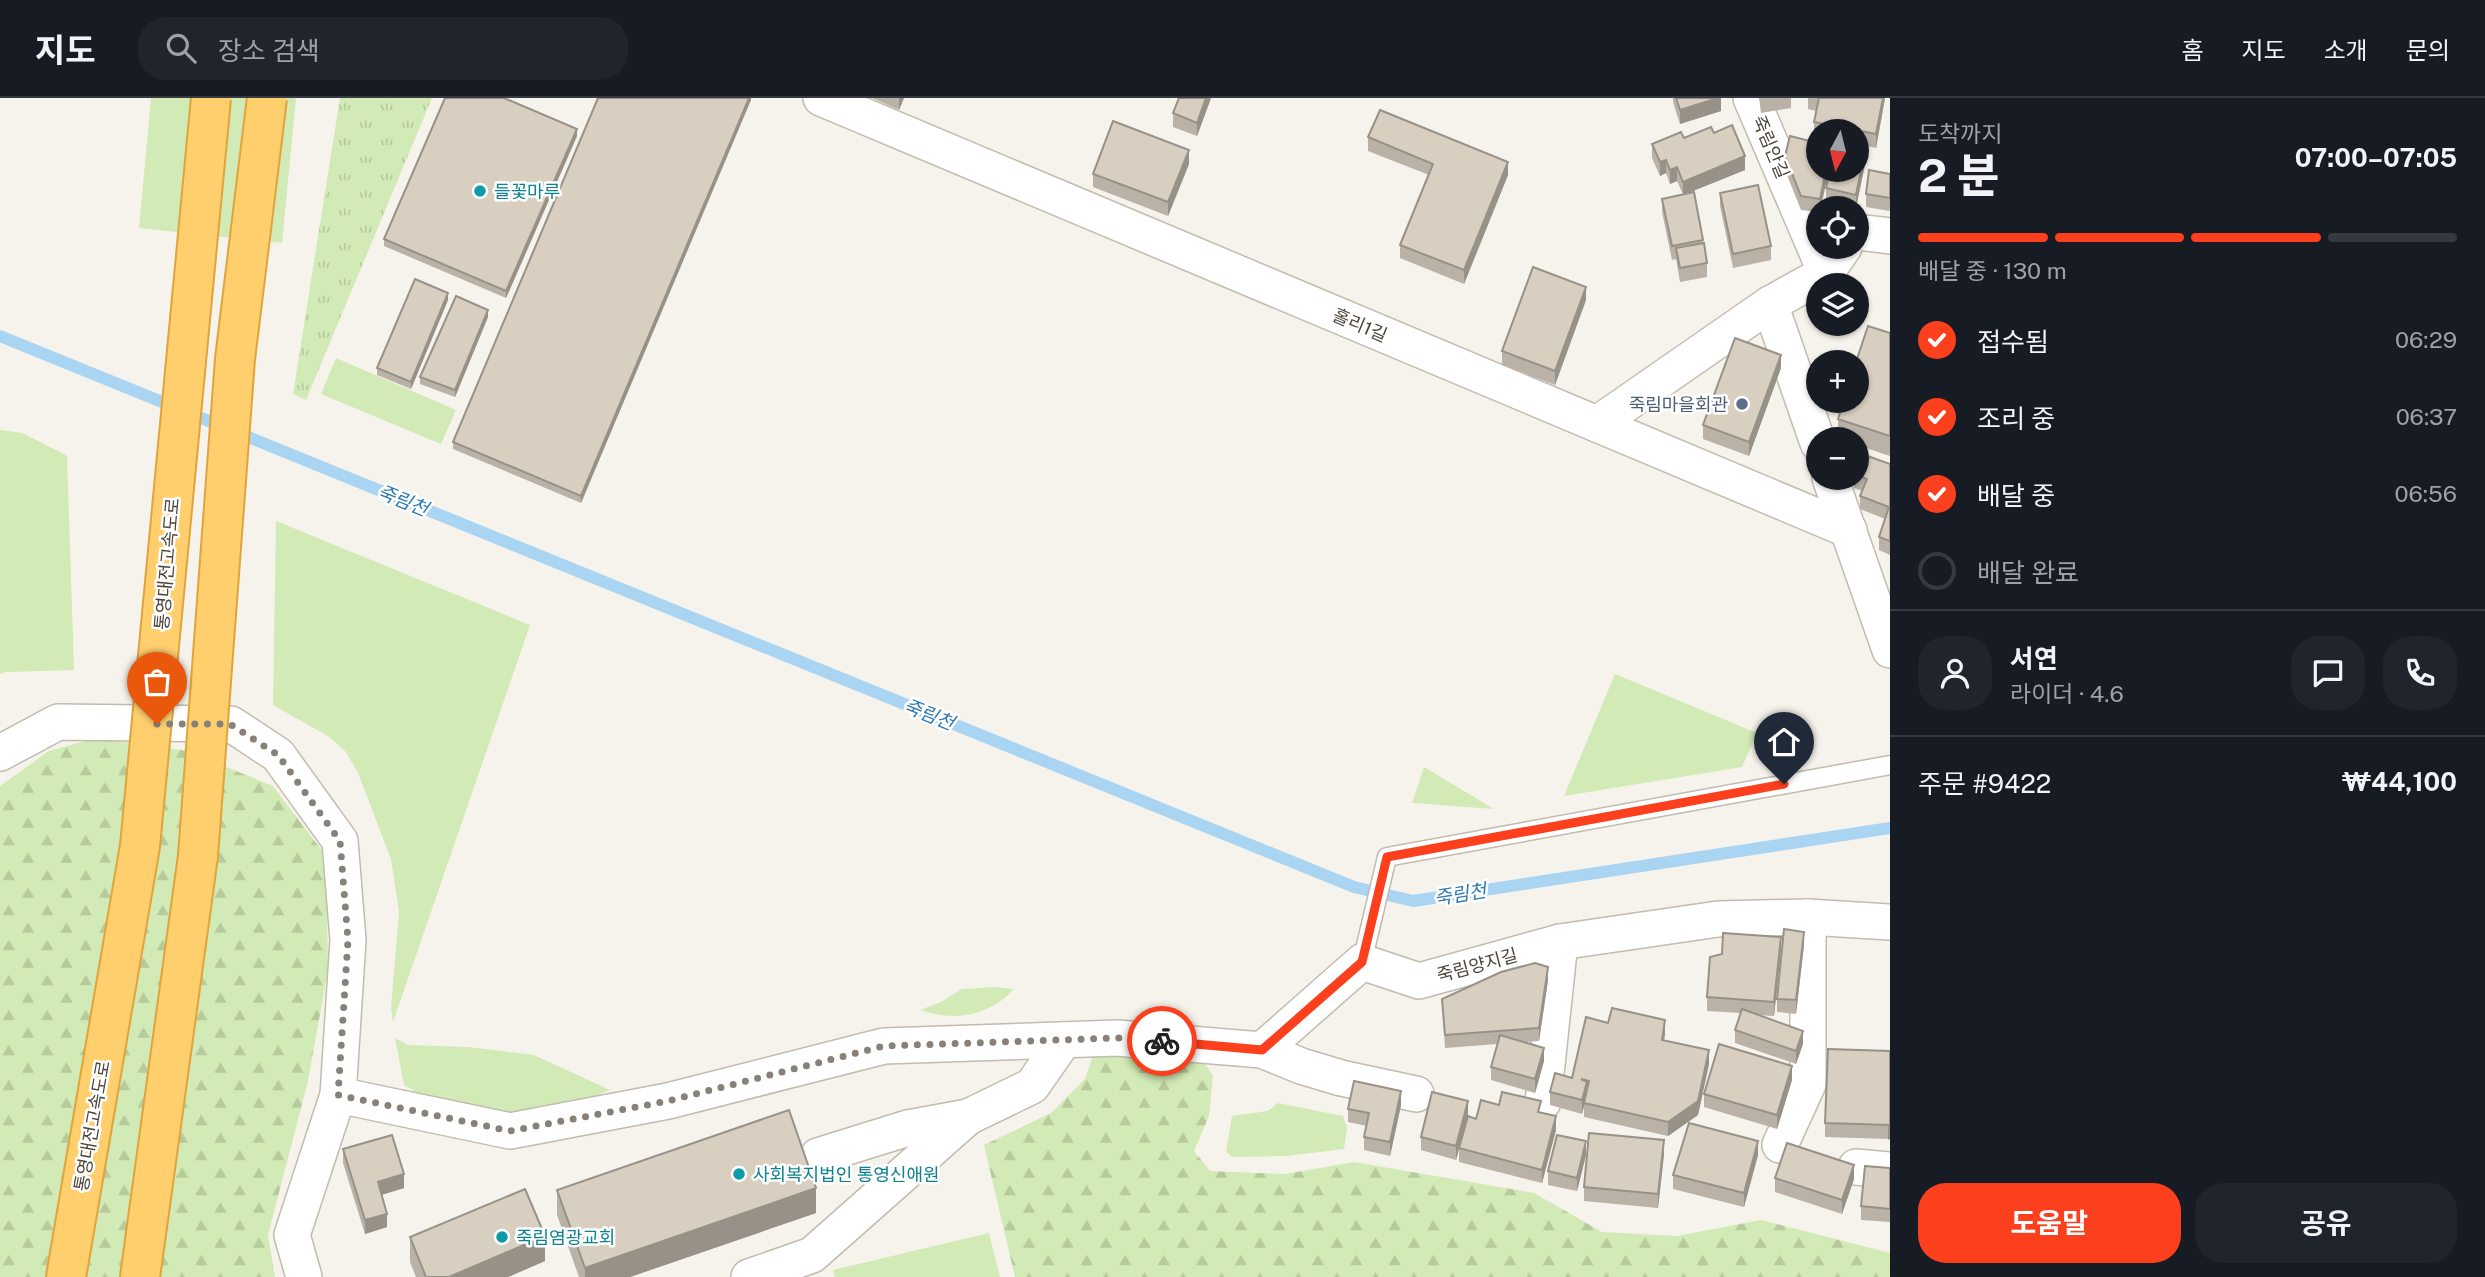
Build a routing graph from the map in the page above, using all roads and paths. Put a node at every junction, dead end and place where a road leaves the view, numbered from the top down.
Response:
1 (211, 98) edge
2 (267, 98) edge
3 (821, 98) edge
4 (1751, 98) edge
5 (1869, 233) edge
6 (1890, 236) edge
7 (1835, 260) edge
8 (1770, 304) junction
9 (1597, 425) junction
10 (1812, 427) edge
11 (1834, 490) edge
12 (1849, 530) junction
13 (1890, 650) edge
14 (0, 753) edge
15 (1890, 765) edge
16 (1808, 917) junction
17 (1890, 922) edge
18 (1560, 942) junction
19 (1365, 950) junction
20 (1064, 1040) junction
21 (1262, 1050) junction
22 (1416, 1094) dead end
23 (338, 1095) junction
24 (1544, 1102) edge
25 (968, 1117) junction
26 (1780, 1145) dead end
27 (818, 1156) dead end
28 (1856, 1167) edge
29 (1890, 1170) edge
30 (812, 1266) edge
31 (66, 1277) edge
32 (140, 1277) edge
33 (304, 1277) edge
34 (749, 1277) edge

1 - 31 highway, 통영대전고속도로, bridge
2 - 32 highway, bridge
3 - 9 street, 홀리1길
4 - 7 street, 죽림안길
5 - 6 street
7 - 8 street
8 - 9 street
8 - 10 street
9 - 12 street, 홀리1길
11 - 12 street
12 - 13 street
14 - 23 street
15 - 19 lane
16 - 17 street, 죽림양지길
16 - 18 street, 죽림양지길
16 - 26 street
18 - 19 street, 죽림양지길
18 - 24 street
19 - 21 street
20 - 21 street
20 - 23 street
20 - 25 street
21 - 22 street
23 - 33 street
25 - 27 street
25 - 30 street
28 - 29 street
30 - 34 street

